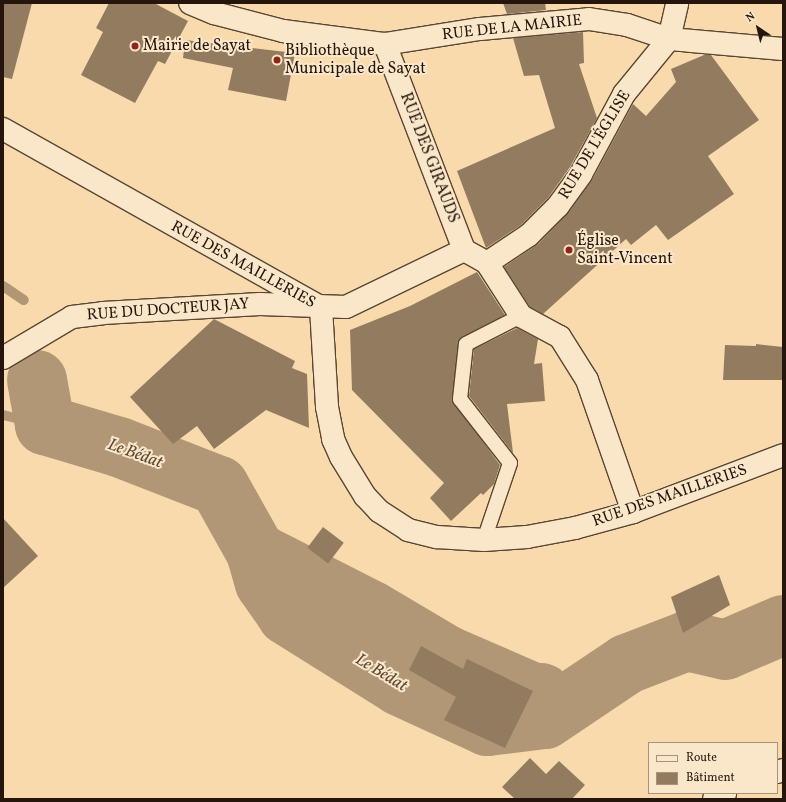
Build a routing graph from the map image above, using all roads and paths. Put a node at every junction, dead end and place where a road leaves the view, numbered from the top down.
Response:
1 (190, 3) edge
2 (677, 3) edge
3 (669, 39) junction
4 (385, 44) junction
5 (783, 49) edge
6 (3, 129) edge
7 (464, 250) junction
8 (487, 263) junction
9 (321, 308) junction
10 (521, 316) junction
11 (3, 358) edge
12 (783, 455) edge
13 (632, 512) junction
14 (484, 540) junction
15 (723, 794) edge
16 (714, 799) edge

1 - 4 street, RUE DE LA MAIRIE
2 - 3 street
3 - 4 street, RUE DE LA MAIRIE
3 - 5 street, RUE DE LA MAIRIE
3 - 8 street, RUE DE L'ÉGLISE
4 - 7 street, RUE DES GIRAUDS
6 - 9 street, RUE DES MAILLERIES
7 - 8 street
7 - 9 street
8 - 10 street
9 - 11 street, RUE DU DOCTEUR JAY
9 - 14 street, RUE DES MAILLERIES
10 - 13 street
10 - 14 lane
12 - 13 street, RUE DES MAILLERIES
13 - 14 street, RUE DES MAILLERIES
15 - 16 street

